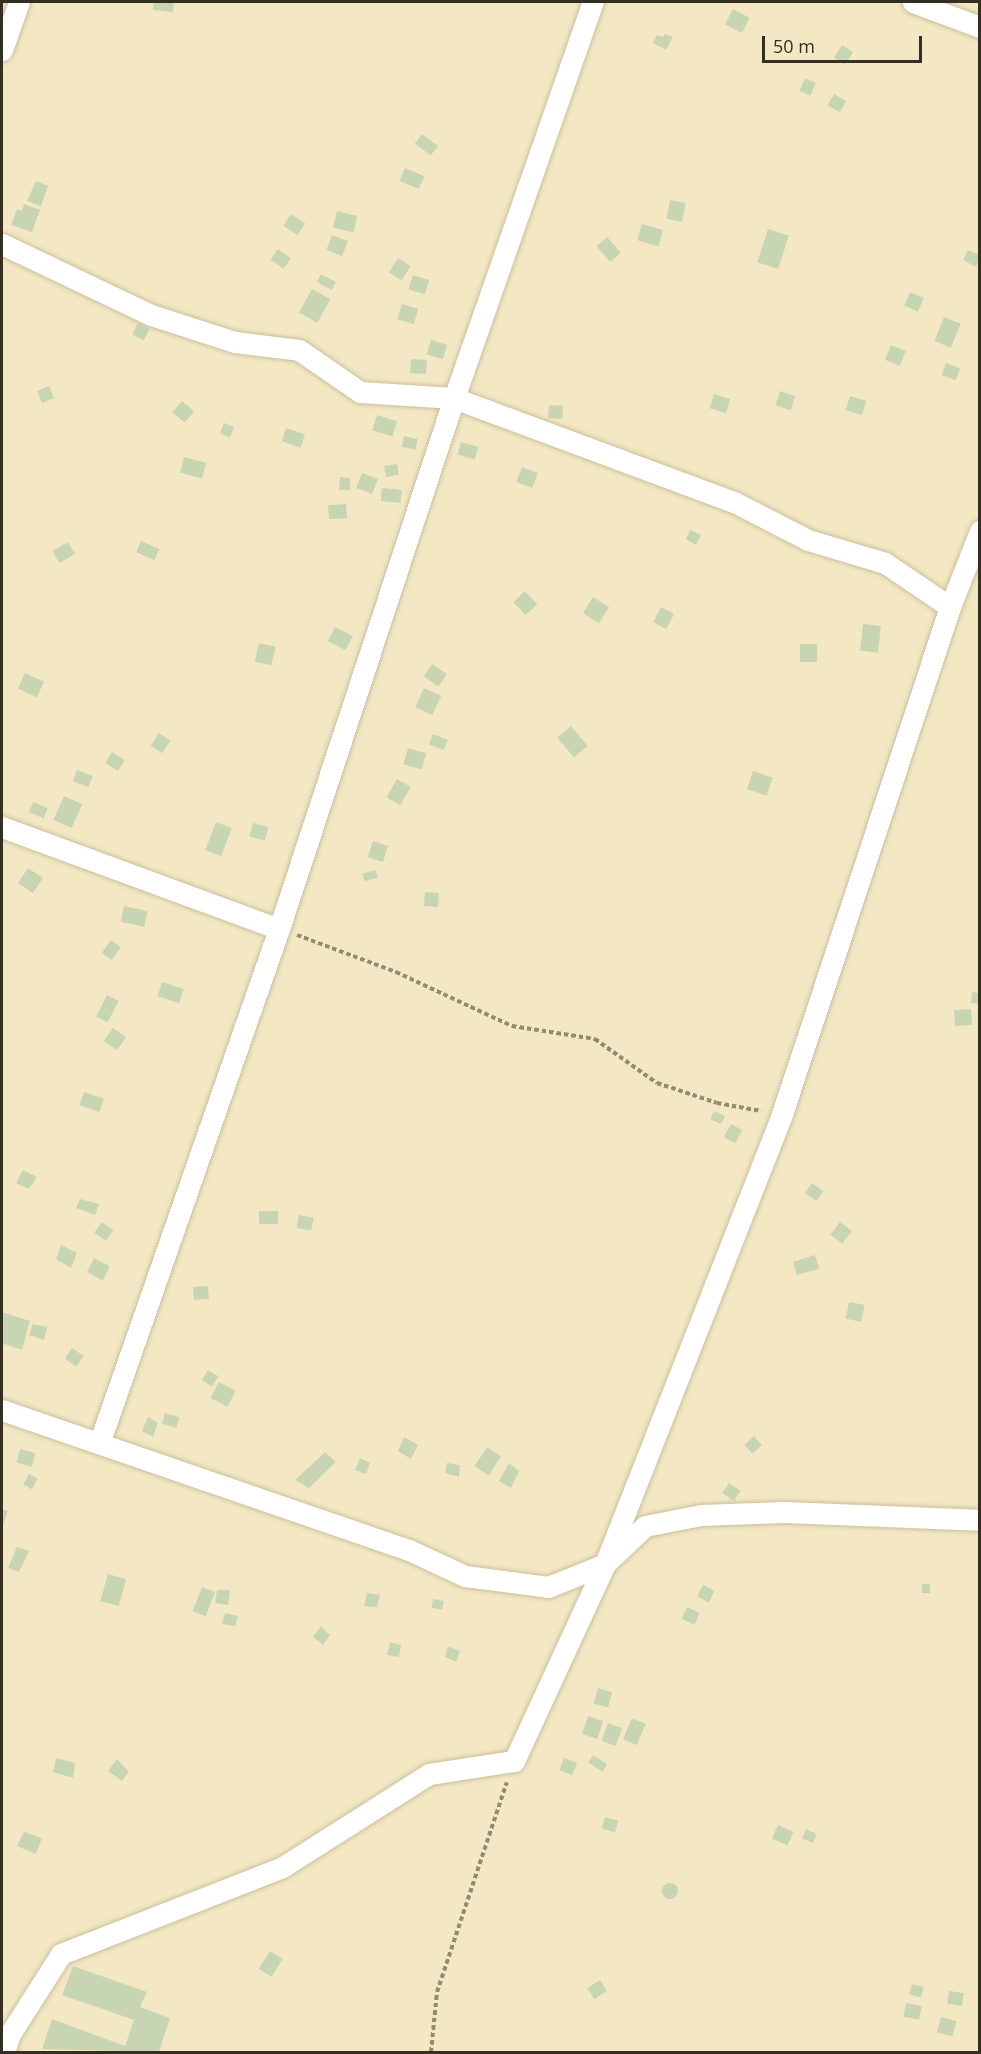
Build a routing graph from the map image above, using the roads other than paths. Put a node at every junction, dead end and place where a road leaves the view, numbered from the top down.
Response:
1 (19, 2) edge
2 (593, 2) edge
3 (913, 2) edge
4 (980, 27) edge
5 (2, 50) edge
6 (2, 244) edge
7 (454, 398) junction
8 (980, 531) edge
9 (950, 607) junction
10 (2, 826) edge
11 (279, 929) junction
12 (2, 1410) edge
13 (100, 1441) junction
14 (980, 1520) edge
15 (605, 1564) junction
16 (4, 2052) edge

1 - 5 street
2 - 7 street
3 - 4 street
6 - 7 street
7 - 9 street
7 - 11 street
8 - 9 street
9 - 15 street
10 - 11 street
11 - 13 street
12 - 13 street
13 - 15 street
14 - 15 street
15 - 16 street

